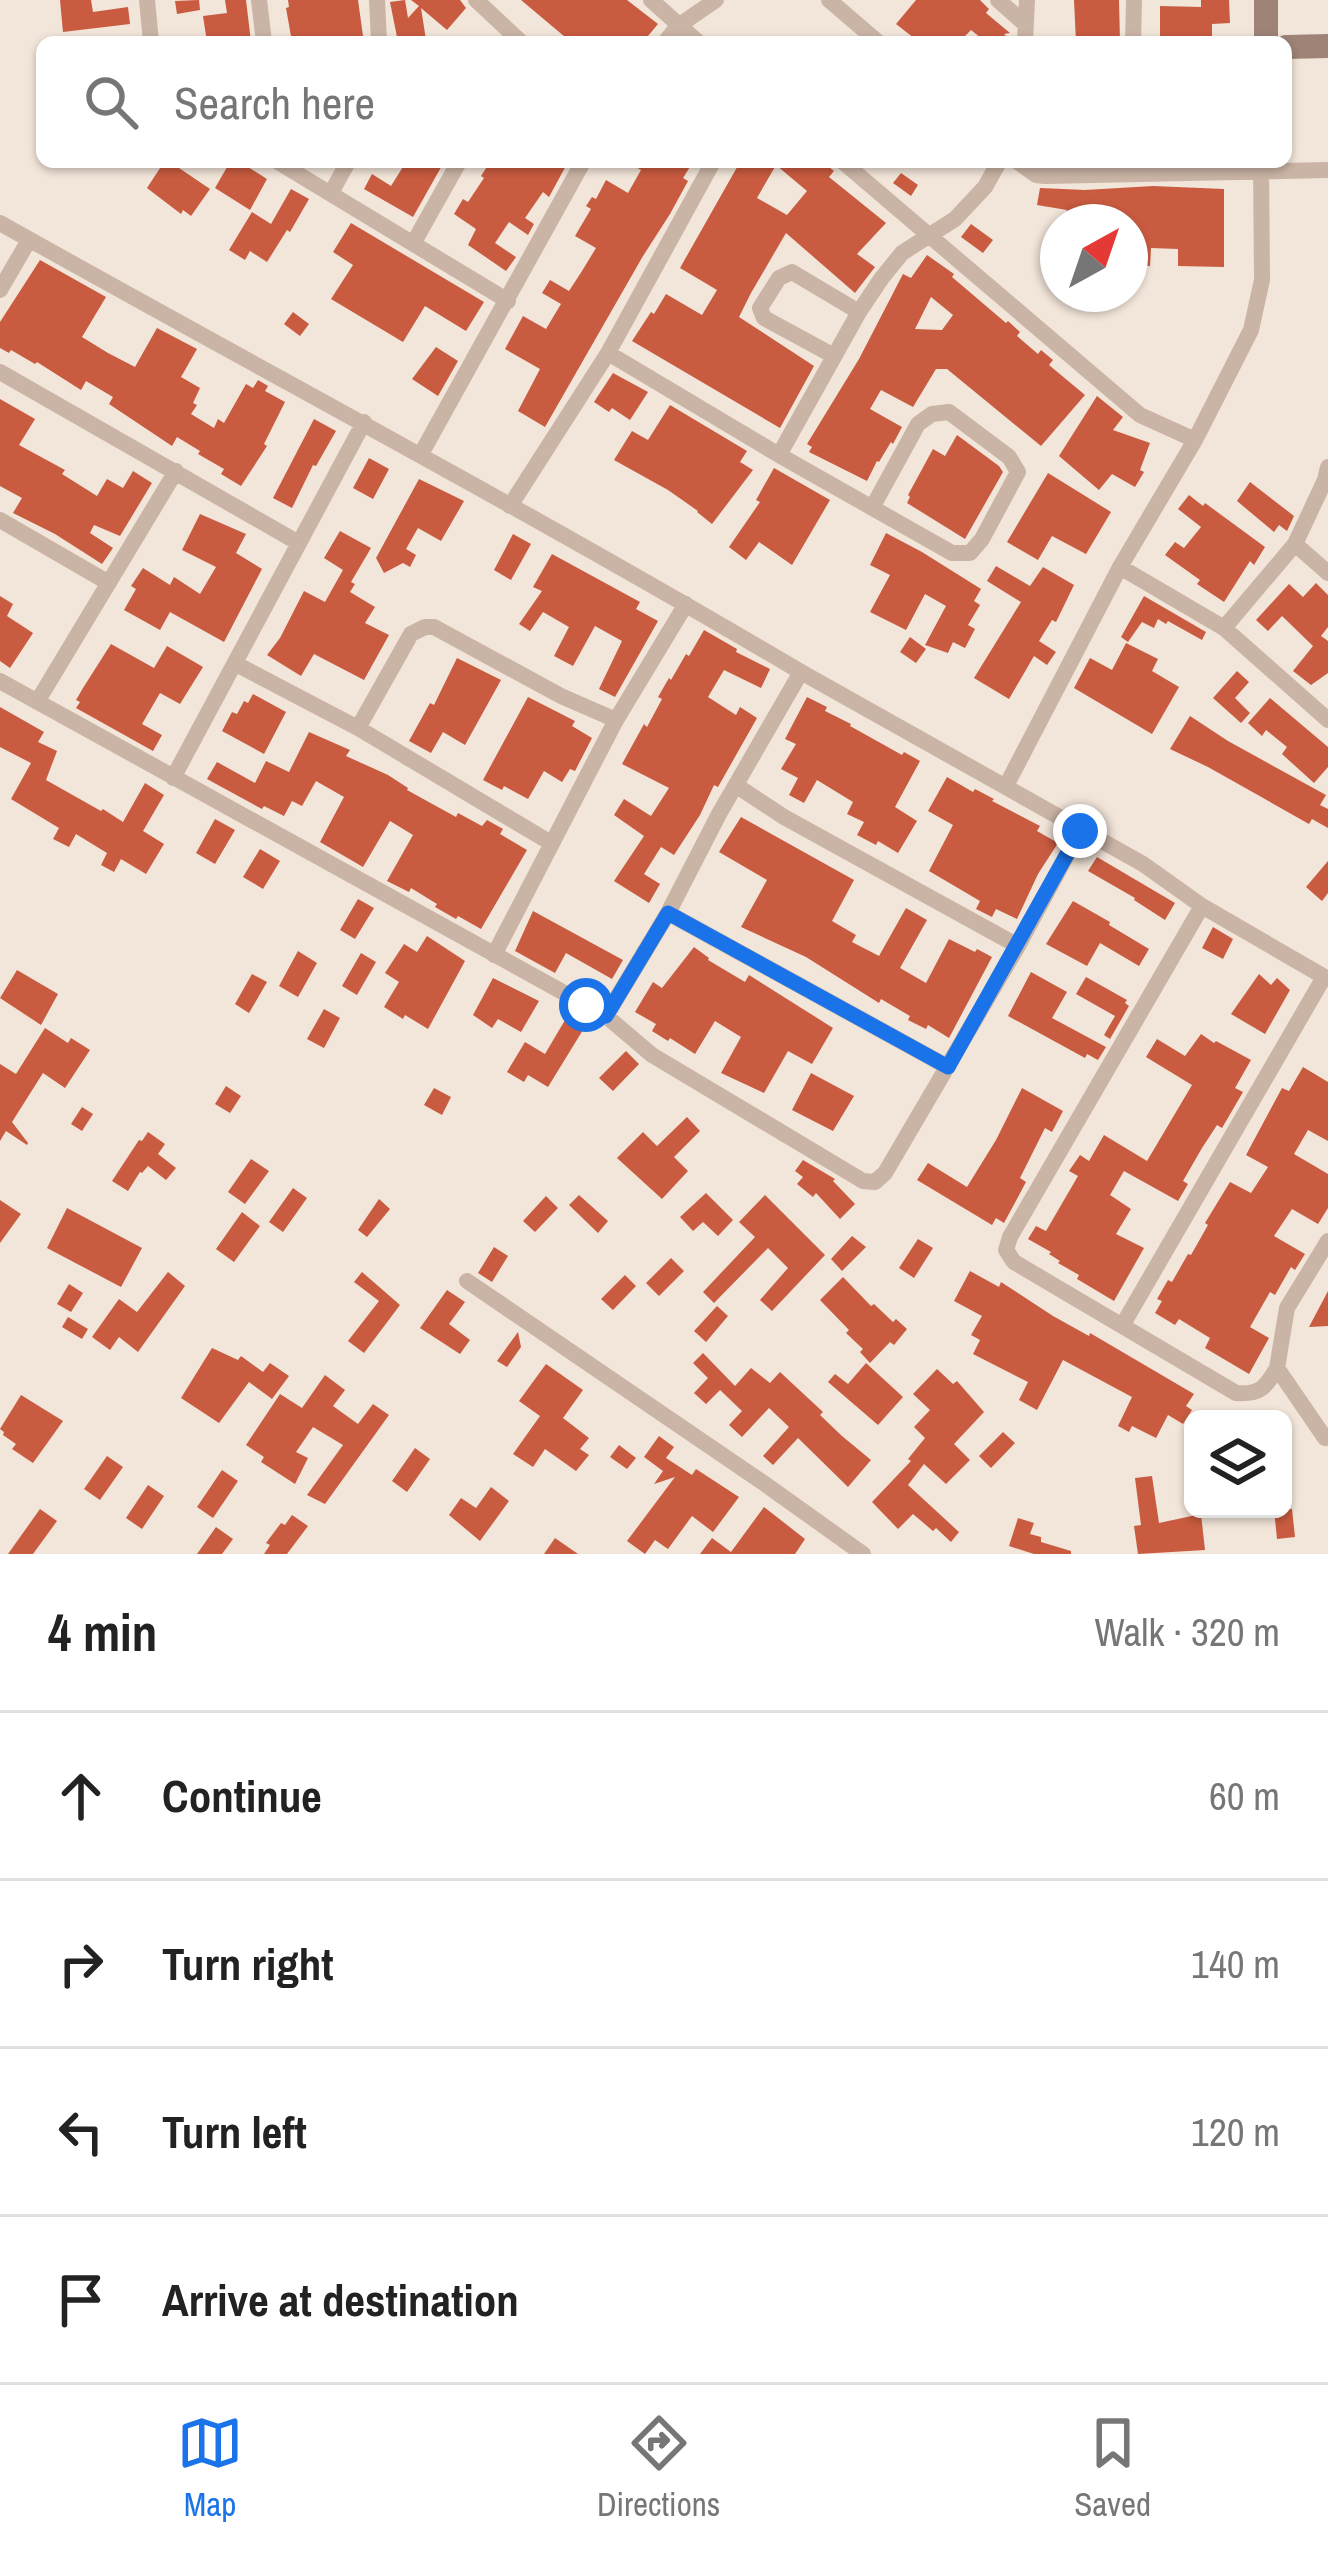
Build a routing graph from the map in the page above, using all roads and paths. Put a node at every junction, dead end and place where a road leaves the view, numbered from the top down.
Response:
1 (147, 0) edge
2 (259, 0) edge
3 (377, 0) edge
4 (476, 0) edge
5 (651, 0) edge
6 (716, 0) edge
7 (829, 0) edge
8 (998, 0) edge
9 (1027, 0) edge
10 (1133, 0) edge
11 (1266, 0) edge
12 (678, 26) junction
13 (1025, 33) edge
14 (151, 36) edge
15 (263, 36) edge
16 (379, 36) edge
17 (515, 36) edge
18 (670, 36) edge
19 (690, 36) edge
20 (871, 36) edge
21 (1133, 36) edge
22 (1266, 36) edge
23 (1328, 46) edge
24 (1292, 47) edge
25 (288, 168) edge
26 (345, 168) edge
27 (456, 168) edge
28 (581, 168) edge
29 (710, 168) edge
30 (850, 168) edge
31 (996, 168) edge
32 (1026, 168) edge
33 (1122, 168) edge
34 (1261, 168) edge
35 (1292, 168) edge
36 (1328, 170) edge
37 (331, 193) junction
38 (0, 223) edge
39 (929, 236) junction
40 (29, 240) junction
41 (414, 242) junction
42 (0, 290) edge
43 (508, 301) junction
44 (859, 312) junction
45 (608, 353) junction
46 (834, 356) junction
47 (0, 372) edge
48 (364, 422) junction
49 (1195, 440) junction
50 (421, 454) junction
51 (779, 455) junction
52 (176, 470) junction
53 (1327, 476) edge
54 (510, 506) junction
55 (872, 508) junction
56 (0, 520) edge
57 (297, 542) junction
58 (1295, 544) junction
59 (1120, 567) junction
60 (1328, 573) edge
61 (109, 583) junction
62 (686, 604) junction
63 (1224, 628) junction
64 (236, 664) junction
65 (801, 673) junction
66 (0, 681) edge
67 (37, 702) junction
68 (616, 720) junction
69 (1328, 720) edge
70 (358, 728) junction
71 (173, 778) junction
72 (736, 786) junction
73 (1006, 786) junction
74 (1080, 831) junction
75 (551, 842) junction
76 (1202, 906) junction
77 (668, 913) junction
78 (1018, 946) junction
79 (494, 955) junction
80 (1326, 978) edge
81 (606, 1016) junction
82 (948, 1067) junction
83 (1328, 1240) edge
84 (467, 1281) dead end
85 (1122, 1326) junction
86 (1277, 1368) junction
87 (1325, 1438) edge
88 (862, 1554) edge

1 - 14 street
2 - 15 street
3 - 16 street
4 - 17 street
5 - 12 street
6 - 12 street
7 - 20 street
8 - 13 street
9 - 13 street
10 - 21 street
11 - 22 street
12 - 18 street
12 - 19 street
23 - 24 street
25 - 37 street
26 - 37 street
27 - 41 street
28 - 43 street
29 - 45 street
30 - 39 street
31 - 39 street
32 - 33 street
34 - 49 street
35 - 36 street
37 - 41 street
38 - 40 street
39 - 44 street
39 - 49 street
40 - 42 street
40 - 48 street
41 - 43 street
43 - 50 street
44 - 46 street
44 - 46 street
45 - 51 street
45 - 54 street
46 - 51 street
47 - 52 street
48 - 50 street
48 - 57 street
49 - 59 street
50 - 54 street
51 - 55 street
52 - 57 street
52 - 61 street
53 - 58 street
54 - 62 street
55 - 55 street
56 - 61 street
57 - 64 street
58 - 60 street
58 - 63 street
59 - 63 street
59 - 73 street
61 - 67 street
62 - 65 street
62 - 68 street
63 - 69 street
64 - 70 street
64 - 71 street
65 - 72 street
65 - 73 street
66 - 67 street
67 - 71 street
68 - 70 street
68 - 75 street
70 - 75 street
71 - 79 street
72 - 77 street
72 - 78 street
73 - 74 street
74 - 76 street
74 - 78 street
75 - 79 street
76 - 80 street
76 - 85 street
77 - 81 street
77 - 82 street
78 - 82 street
79 - 81 street
80 - 85 street
81 - 82 street
83 - 86 street
84 - 88 street
85 - 86 street
86 - 87 street

